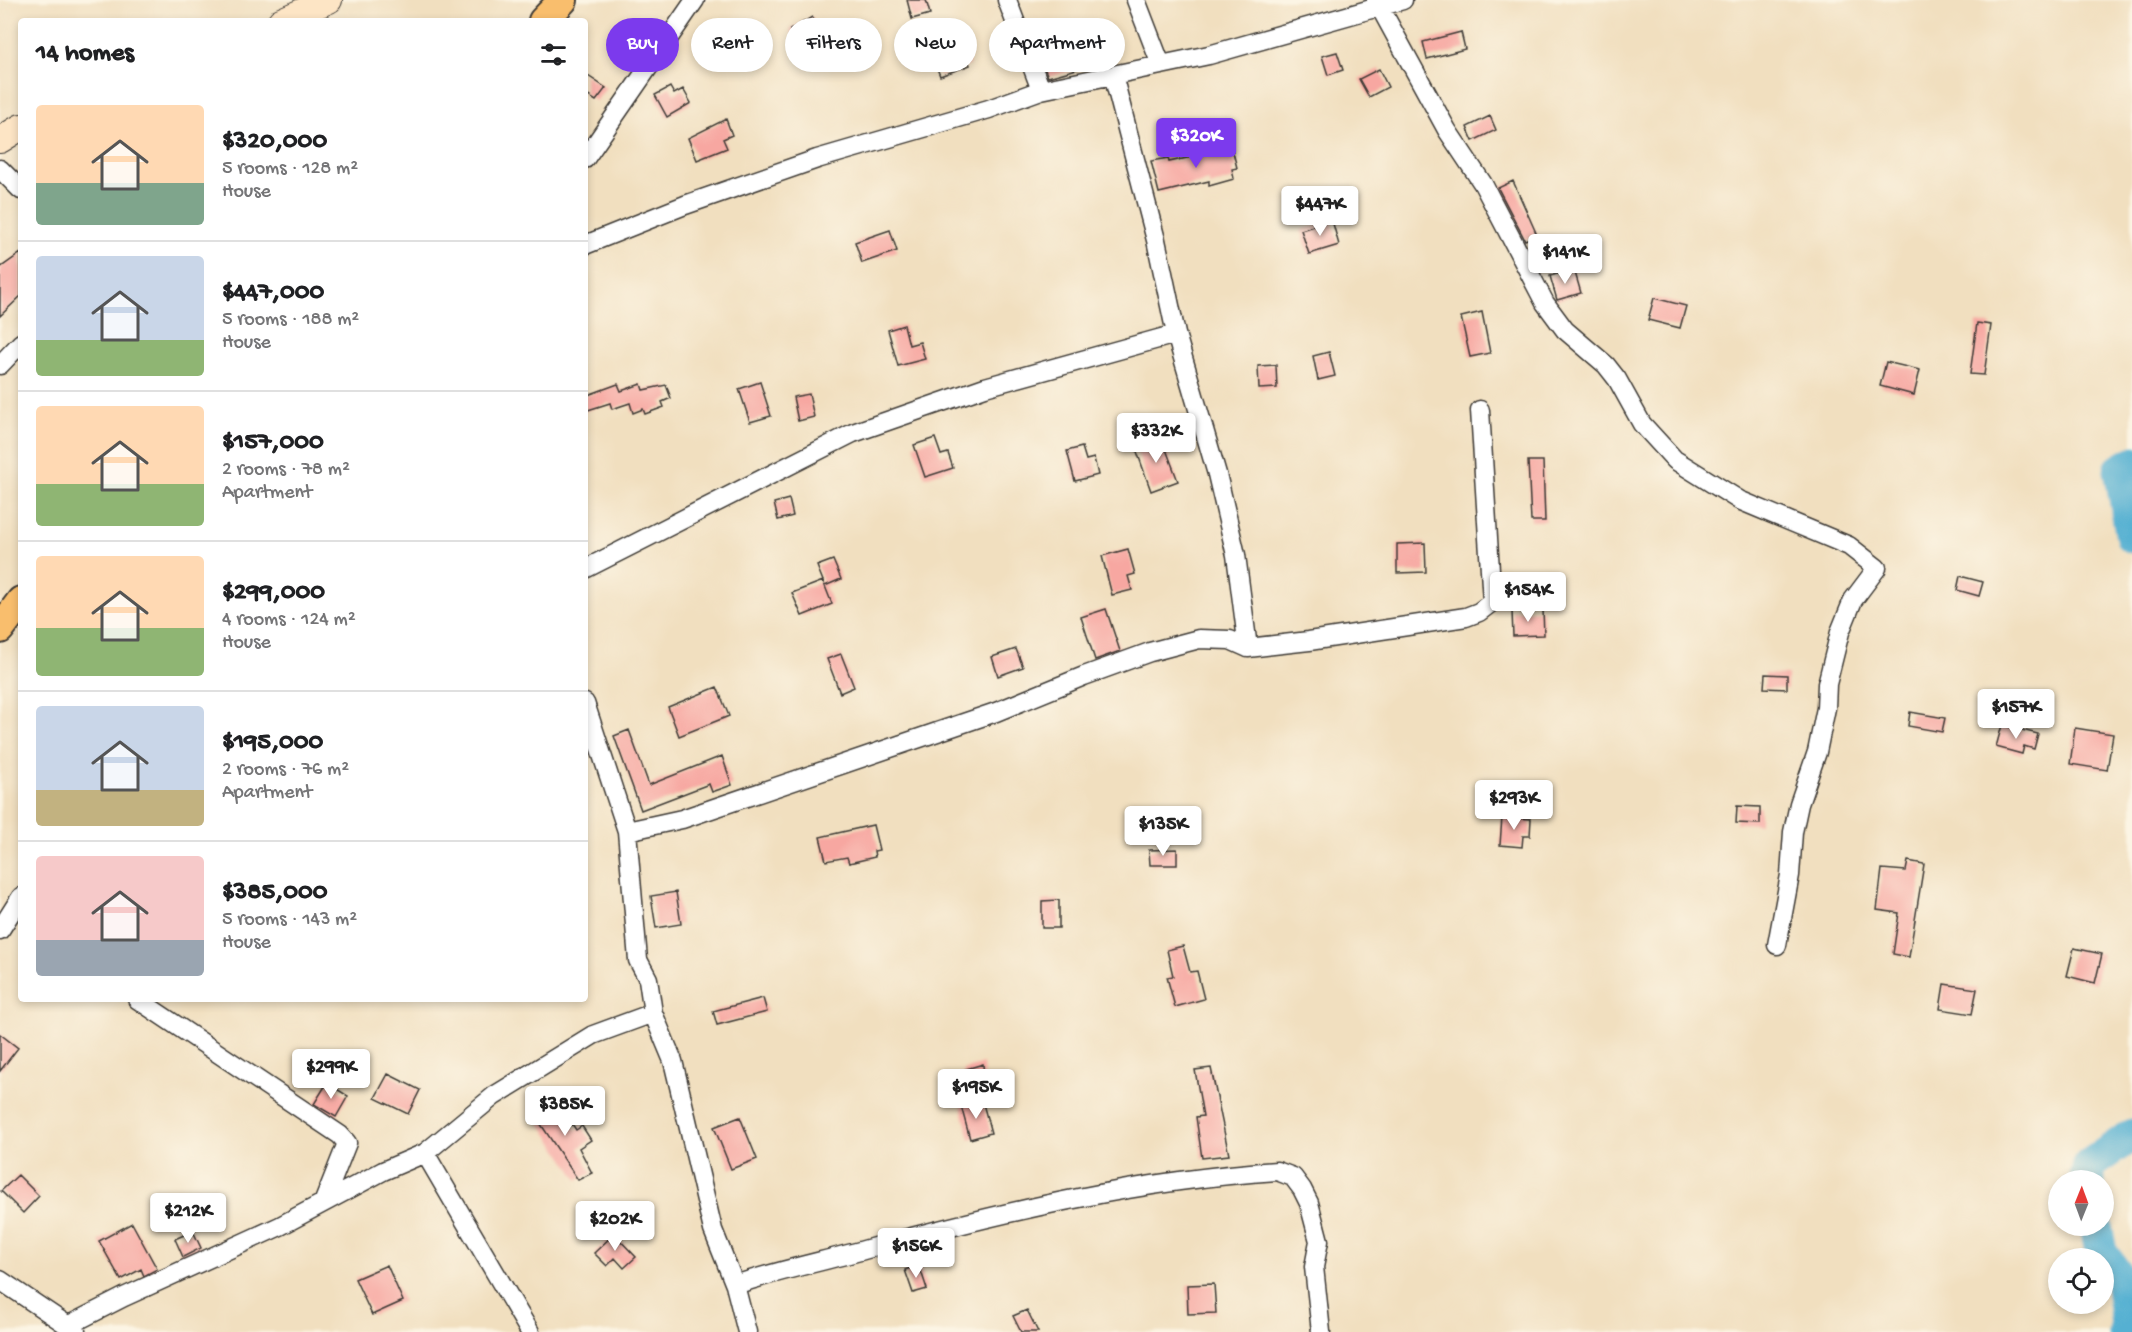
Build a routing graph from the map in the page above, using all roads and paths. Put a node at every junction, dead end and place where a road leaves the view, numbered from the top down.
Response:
1 (329, 0) edge
2 (563, 0) edge
3 (695, 0) edge
4 (1007, 0) edge
5 (1136, 0) edge
6 (1403, 0) edge
7 (1378, 4) edge
8 (288, 18) edge
9 (546, 18) edge
10 (1161, 65) junction
11 (1113, 75) junction
12 (1041, 90) junction
13 (18, 129) edge
14 (0, 140) edge
15 (588, 155) edge
16 (0, 169) edge
17 (18, 187) edge
18 (588, 244) edge
19 (1176, 334) junction
20 (18, 346) edge
21 (0, 365) edge
22 (1480, 410) dead end
23 (588, 567) edge
24 (18, 605) edge
25 (0, 629) edge
26 (1248, 648) junction
27 (588, 712) edge
28 (627, 831) junction
29 (18, 903) edge
30 (0, 930) edge
31 (1777, 945) dead end
32 (140, 1002) edge
33 (653, 1013) junction
34 (425, 1153) junction
35 (324, 1201) junction
36 (0, 1280) edge
37 (735, 1285) junction
38 (73, 1329) edge
39 (530, 1332) edge
40 (747, 1332) edge
41 (1321, 1332) edge

1 - 8 street
2 - 9 main road
3 - 15 street
4 - 12 street
5 - 10 street
6 - 7 street
7 - 10 street
7 - 31 street
10 - 11 street
11 - 12 street
11 - 19 street
12 - 18 street
13 - 14 street
16 - 17 street
19 - 23 street
19 - 26 street
20 - 21 street
22 - 26 street
24 - 25 main road
26 - 28 street
27 - 28 street
28 - 33 street
29 - 30 street
32 - 35 street
33 - 34 street
33 - 37 street
34 - 35 street
34 - 39 street
35 - 38 street
36 - 38 street
37 - 40 street
37 - 41 street

